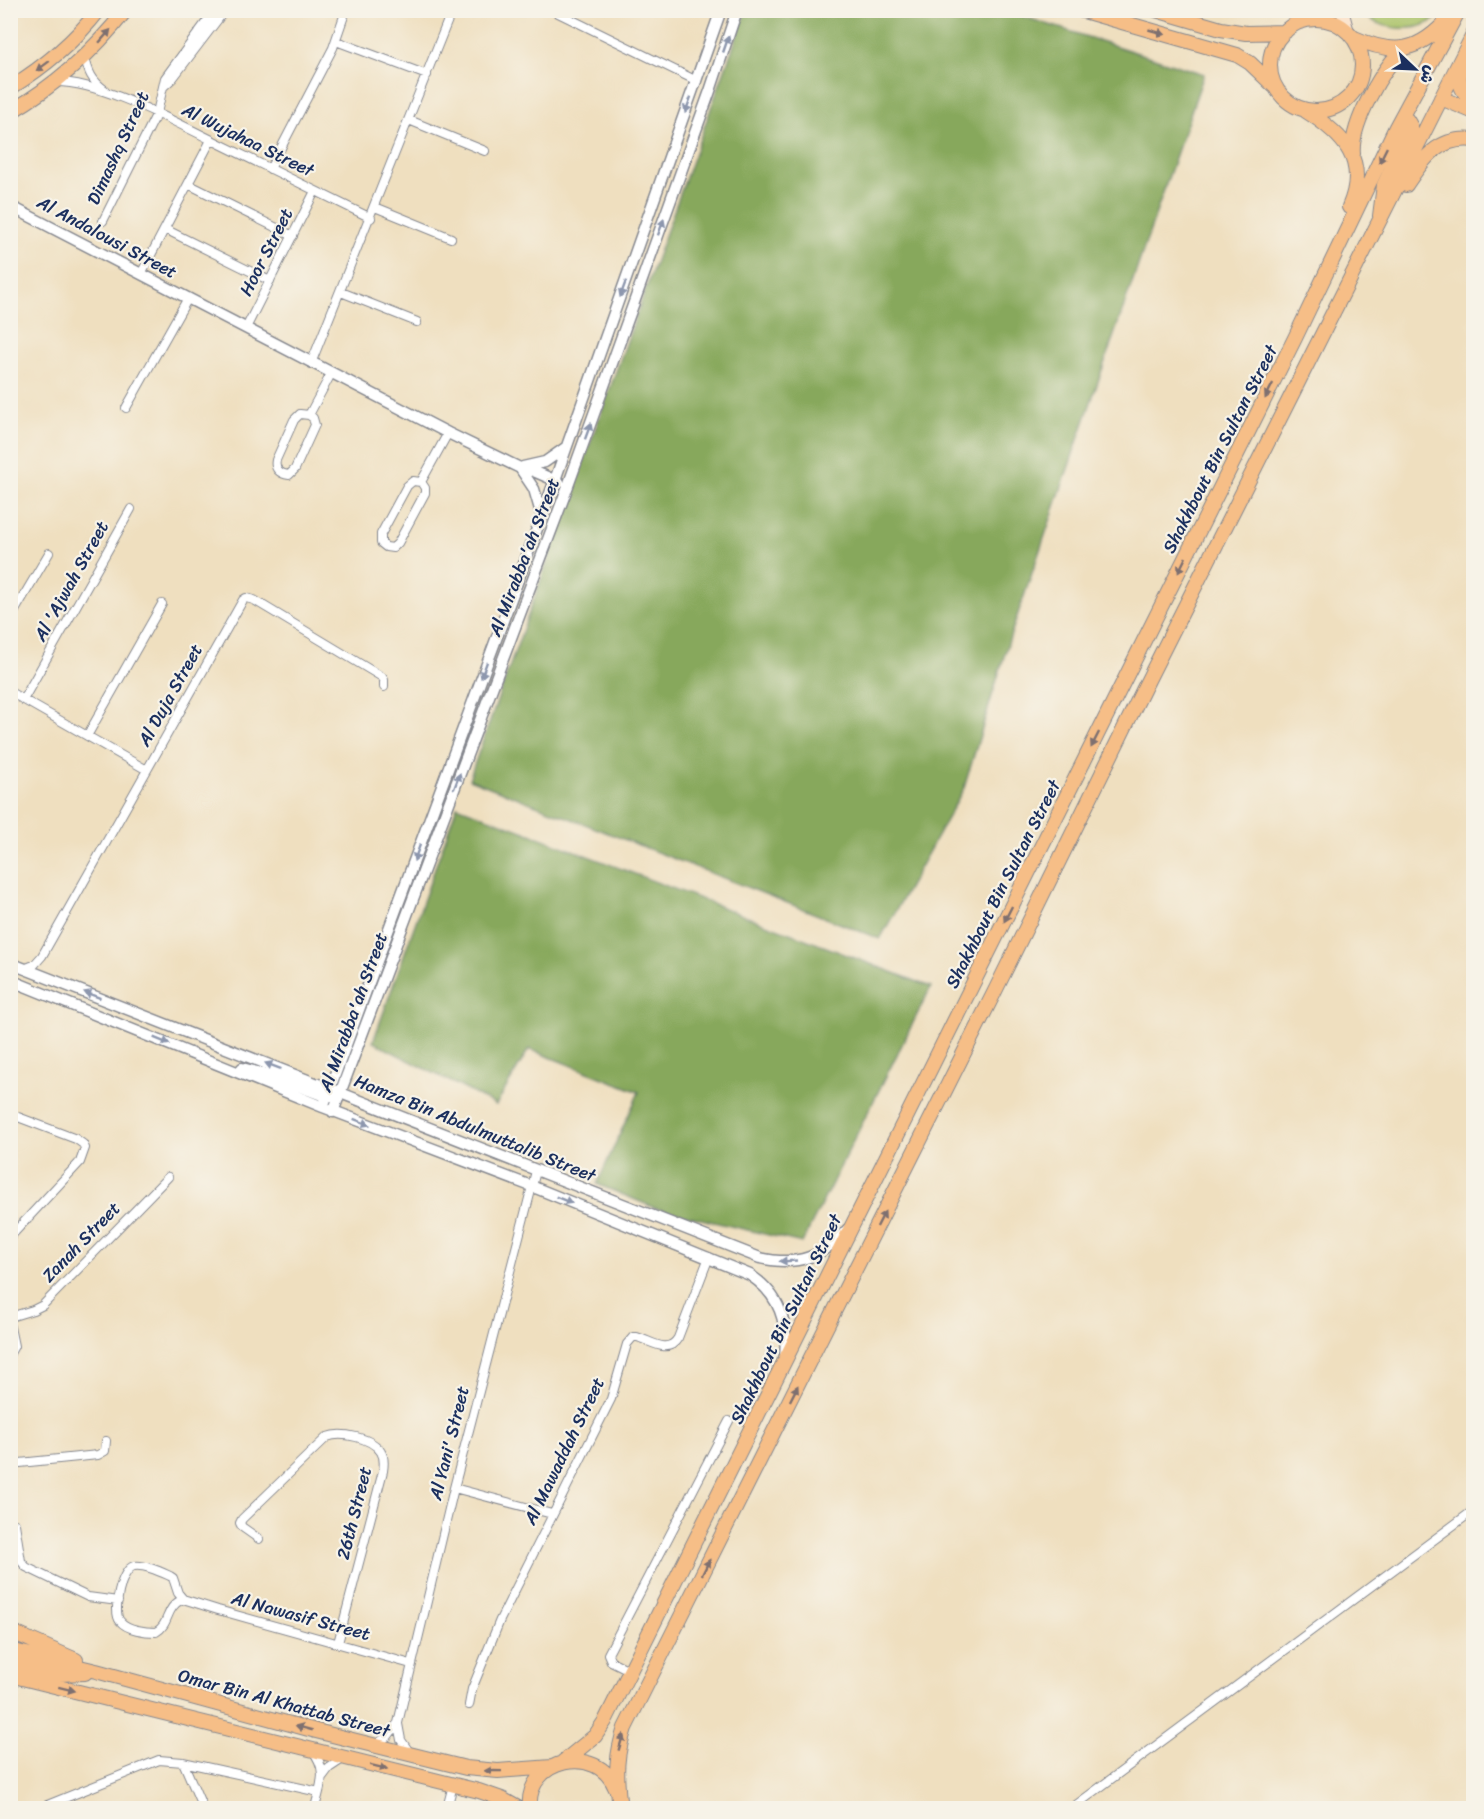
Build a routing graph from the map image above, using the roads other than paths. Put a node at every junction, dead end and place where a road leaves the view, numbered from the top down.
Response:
1 (99, 10) edge
2 (126, 10) edge
3 (215, 10) edge
4 (225, 10) edge
5 (346, 10) edge
6 (452, 10) edge
7 (552, 10) edge
8 (721, 10) edge
9 (737, 10) edge
10 (1080, 10) edge
11 (1156, 10) edge
12 (1305, 10) edge
13 (1342, 10) edge
14 (1457, 10) edge
15 (1288, 29) junction
16 (1350, 34) junction
17 (1473, 35) edge
18 (336, 40) junction
19 (1404, 48) junction
20 (85, 57) junction
21 (427, 75) junction
22 (696, 81) junction
23 (55, 82) junction
24 (163, 87) junction
25 (10, 88) edge
26 (1277, 89) junction
27 (110, 93) junction
28 (1441, 98) junction
29 (1473, 103) edge
30 (1302, 109) junction
31 (10, 112) edge
32 (1473, 112) edge
33 (156, 113) junction
34 (409, 120) junction
35 (1400, 121) junction
36 (211, 140) junction
37 (1473, 140) edge
38 (485, 151) dead end
39 (1354, 158) junction
40 (270, 169) junction
41 (188, 184) junction
42 (315, 191) junction
43 (10, 206) edge
44 (375, 207) junction
45 (370, 218) junction
46 (103, 221) dead end
47 (1380, 221) junction
48 (165, 229) junction
49 (293, 236) junction
50 (451, 238) dead end
51 (141, 274) junction
52 (270, 281) junction
53 (341, 292) junction
54 (188, 298) junction
55 (417, 322) dead end
56 (246, 328) junction
57 (1295, 338) junction
58 (312, 362) junction
59 (332, 372) junction
60 (126, 408) dead end
61 (309, 415) junction
62 (448, 433) junction
63 (566, 447) junction
64 (520, 468) junction
65 (421, 482) junction
66 (553, 483) junction
67 (567, 489) junction
68 (131, 509) dead end
69 (541, 514) junction
70 (49, 553) dead end
71 (162, 604) dead end
72 (10, 619) edge
73 (384, 687) dead end
74 (10, 692) edge
75 (23, 700) junction
76 (87, 736) junction
77 (147, 770) junction
78 (42, 957) junction
79 (10, 963) edge
80 (24, 969) junction
81 (48, 978) junction
82 (10, 980) edge
83 (341, 1093) junction
84 (328, 1101) junction
85 (10, 1114) edge
86 (536, 1171) junction
87 (168, 1177) dead end
88 (531, 1186) junction
89 (854, 1222) junction
90 (10, 1237) edge
91 (709, 1257) junction
92 (10, 1317) edge
93 (10, 1327) edge
94 (10, 1353) edge
95 (784, 1362) junction
96 (729, 1421) dead end
97 (106, 1441) dead end
98 (10, 1464) edge
99 (454, 1488) junction
100 (1473, 1510) edge
101 (552, 1514) junction
102 (15, 1524) dead end
103 (259, 1539) dead end
104 (183, 1599) junction
105 (118, 1601) junction
106 (10, 1631) edge
107 (338, 1643) junction
108 (10, 1650) edge
109 (10, 1662) edge
110 (411, 1664) junction
111 (96, 1671) junction
112 (631, 1671) junction
113 (10, 1675) edge
114 (470, 1705) dead end
115 (398, 1723) junction
116 (375, 1745) junction
117 (312, 1750) junction
118 (410, 1754) junction
119 (344, 1758) junction
120 (183, 1762) junction
121 (558, 1764) junction
122 (323, 1776) junction
123 (453, 1785) junction
124 (319, 1792) junction
125 (619, 1804) edge
126 (41, 1808) edge
127 (203, 1809) edge
128 (315, 1809) edge
129 (447, 1809) edge
130 (518, 1809) edge
131 (530, 1809) edge
132 (1072, 1809) edge

1 -> 25 main road
20 -> 2 main road
3 - 24 street, Dimashq Street
4 - 24 street, Dimashq Street
5 - 18 street
6 - 21 street
7 - 22 street
8 - 22 street, Al Mirabba'ah Street
67 -> 9 street, Al Mirabba'ah Street
10 -> 26 main road
11 - 15 main road
12 - 15 main road
13 - 16 main road
14 - 19 main road
14 - 35 main road, Shakhbout Bin Sultan Street
15 - 16 main road
15 - 26 main road
16 - 19 main road
16 - 30 main road
17 - 28 main road
17 - 29 main road
18 - 21 street
18 - 40 street
19 - 39 main road
20 - 23 main road
20 - 27 street, Al Wujahaa Street
21 - 34 street
22 -> 63 street, Al Mirabba'ah Street
23 - 27 street, Al Wujahaa Street
23 - 31 main road
24 - 33 street, Dimashq Street
26 - 30 main road
27 - 33 street, Al Wujahaa Street
28 - 32 main road
28 - 47 main road
30 - 39 main road
33 - 36 street, Al Wujahaa Street
33 - 46 street, Dimashq Street
34 - 38 street
34 - 44 street
35 - 47 main road
35 -> 57 main road, Shakhbout Bin Sultan Street
36 - 40 street, Al Wujahaa Street
36 - 41 street
37 - 47 main road
39 - 57 main road
40 - 42 street, Al Wujahaa Street
41 - 48 street
41 - 49 street
42 - 45 street, Al Wujahaa Street
42 - 49 street, Hoor Street
43 - 51 street, Al Andalousi Street
44 - 45 street
44 - 50 street
45 - 53 street
125 -> 47 main road
48 - 51 street
48 - 52 street
49 - 52 street, Hoor Street
51 - 54 street, Al Andalousi Street
52 - 56 street, Hoor Street
53 - 55 street
53 - 58 street
54 - 56 street, Al Andalousi Street
54 - 60 street, Al Andalousi Street
56 - 58 street, Al Andalousi Street
57 -> 89 main road, Shakhbout Bin Sultan Street
58 - 59 street, Al Andalousi Street
59 - 61 street
59 - 62 street, Al Andalousi Street
61 - 61 street
62 - 64 street, Al Andalousi Street
62 - 65 street
63 - 64 street
63 - 66 street, Al Mirabba'ah Street
64 - 66 street, Al Andalousi Street
64 - 69 street
65 - 65 street
66 - 67 street, Al Andalousi Street
66 - 69 street, Al Mirabba'ah Street
83 -> 67 street, Al Mirabba'ah Street
68 - 75 street, Al 'Ajwah Street
69 -> 84 street, Al Mirabba'ah Street
70 - 72 street
71 - 76 street
73 - 77 street, Al Duja Street
74 - 75 street
75 - 76 street
76 - 77 street
77 - 78 street, Al Duja Street
78 - 80 street, Al Duja Street
78 - 81 street
79 - 80 street, Hamza Bin Abdulmuttalib Street
80 - 81 street, Hamza Bin Abdulmuttalib Street
84 -> 81 street, Hamza Bin Abdulmuttalib Street
82 -> 84 street
83 - 84 street, Hamza Bin Abdulmuttalib Street
83 - 84 street, Al Mirabba'ah Street
83 - 86 street, Hamza Bin Abdulmuttalib Street
84 -> 88 street, Hamza Bin Abdulmuttalib Street
85 - 90 street
86 - 88 street, Al Yani' Street
89 -> 86 street, Hamza Bin Abdulmuttalib Street
87 - 92 street, Zanah Street
88 -> 91 street, Hamza Bin Abdulmuttalib Street
88 - 99 street, Al Yani' Street
89 - 95 main road, Shakhbout Bin Sultan Street
91 - 95 street, Hamza Bin Abdulmuttalib Street
91 - 101 street, Al Mawaddah Street
93 - 94 street
95 - 112 main road, Shakhbout Bin Sultan Street
96 - 112 street
97 - 98 street
99 - 101 street
99 - 110 street, Al Yani' Street
100 - 132 street
101 - 114 street, Al Mawaddah Street
102 - 105 street
103 - 107 street, 26th Street
104 - 105 street
104 - 105 street
104 - 107 street, Al Nawasif Street
106 - 111 main road
107 - 110 street, Al Nawasif Street
108 - 111 main road, Omar Bin Al Khattab Street
109 - 111 main road
110 - 115 street, Al Yani' Street
116 -> 111 main road, Omar Bin Al Khattab Street
112 - 121 main road, Shakhbout Bin Sultan Street
113 -> 117 main road, Omar Bin Al Khattab Street
115 - 116 street
115 - 118 street
116 - 118 main road, Omar Bin Al Khattab Street
117 - 119 main road, Omar Bin Al Khattab Street
117 - 122 street
121 -> 118 main road, Omar Bin Al Khattab Street
119 - 122 street
119 -> 123 main road, Omar Bin Al Khattab Street
120 - 124 street
120 - 126 street
120 - 127 street
121 - 125 main road, Omar Bin Al Khattab Street
121 - 131 main road, Shakhbout Bin Sultan Street
122 - 124 street
123 - 129 street
123 - 130 main road, Omar Bin Al Khattab Street
124 - 128 street

